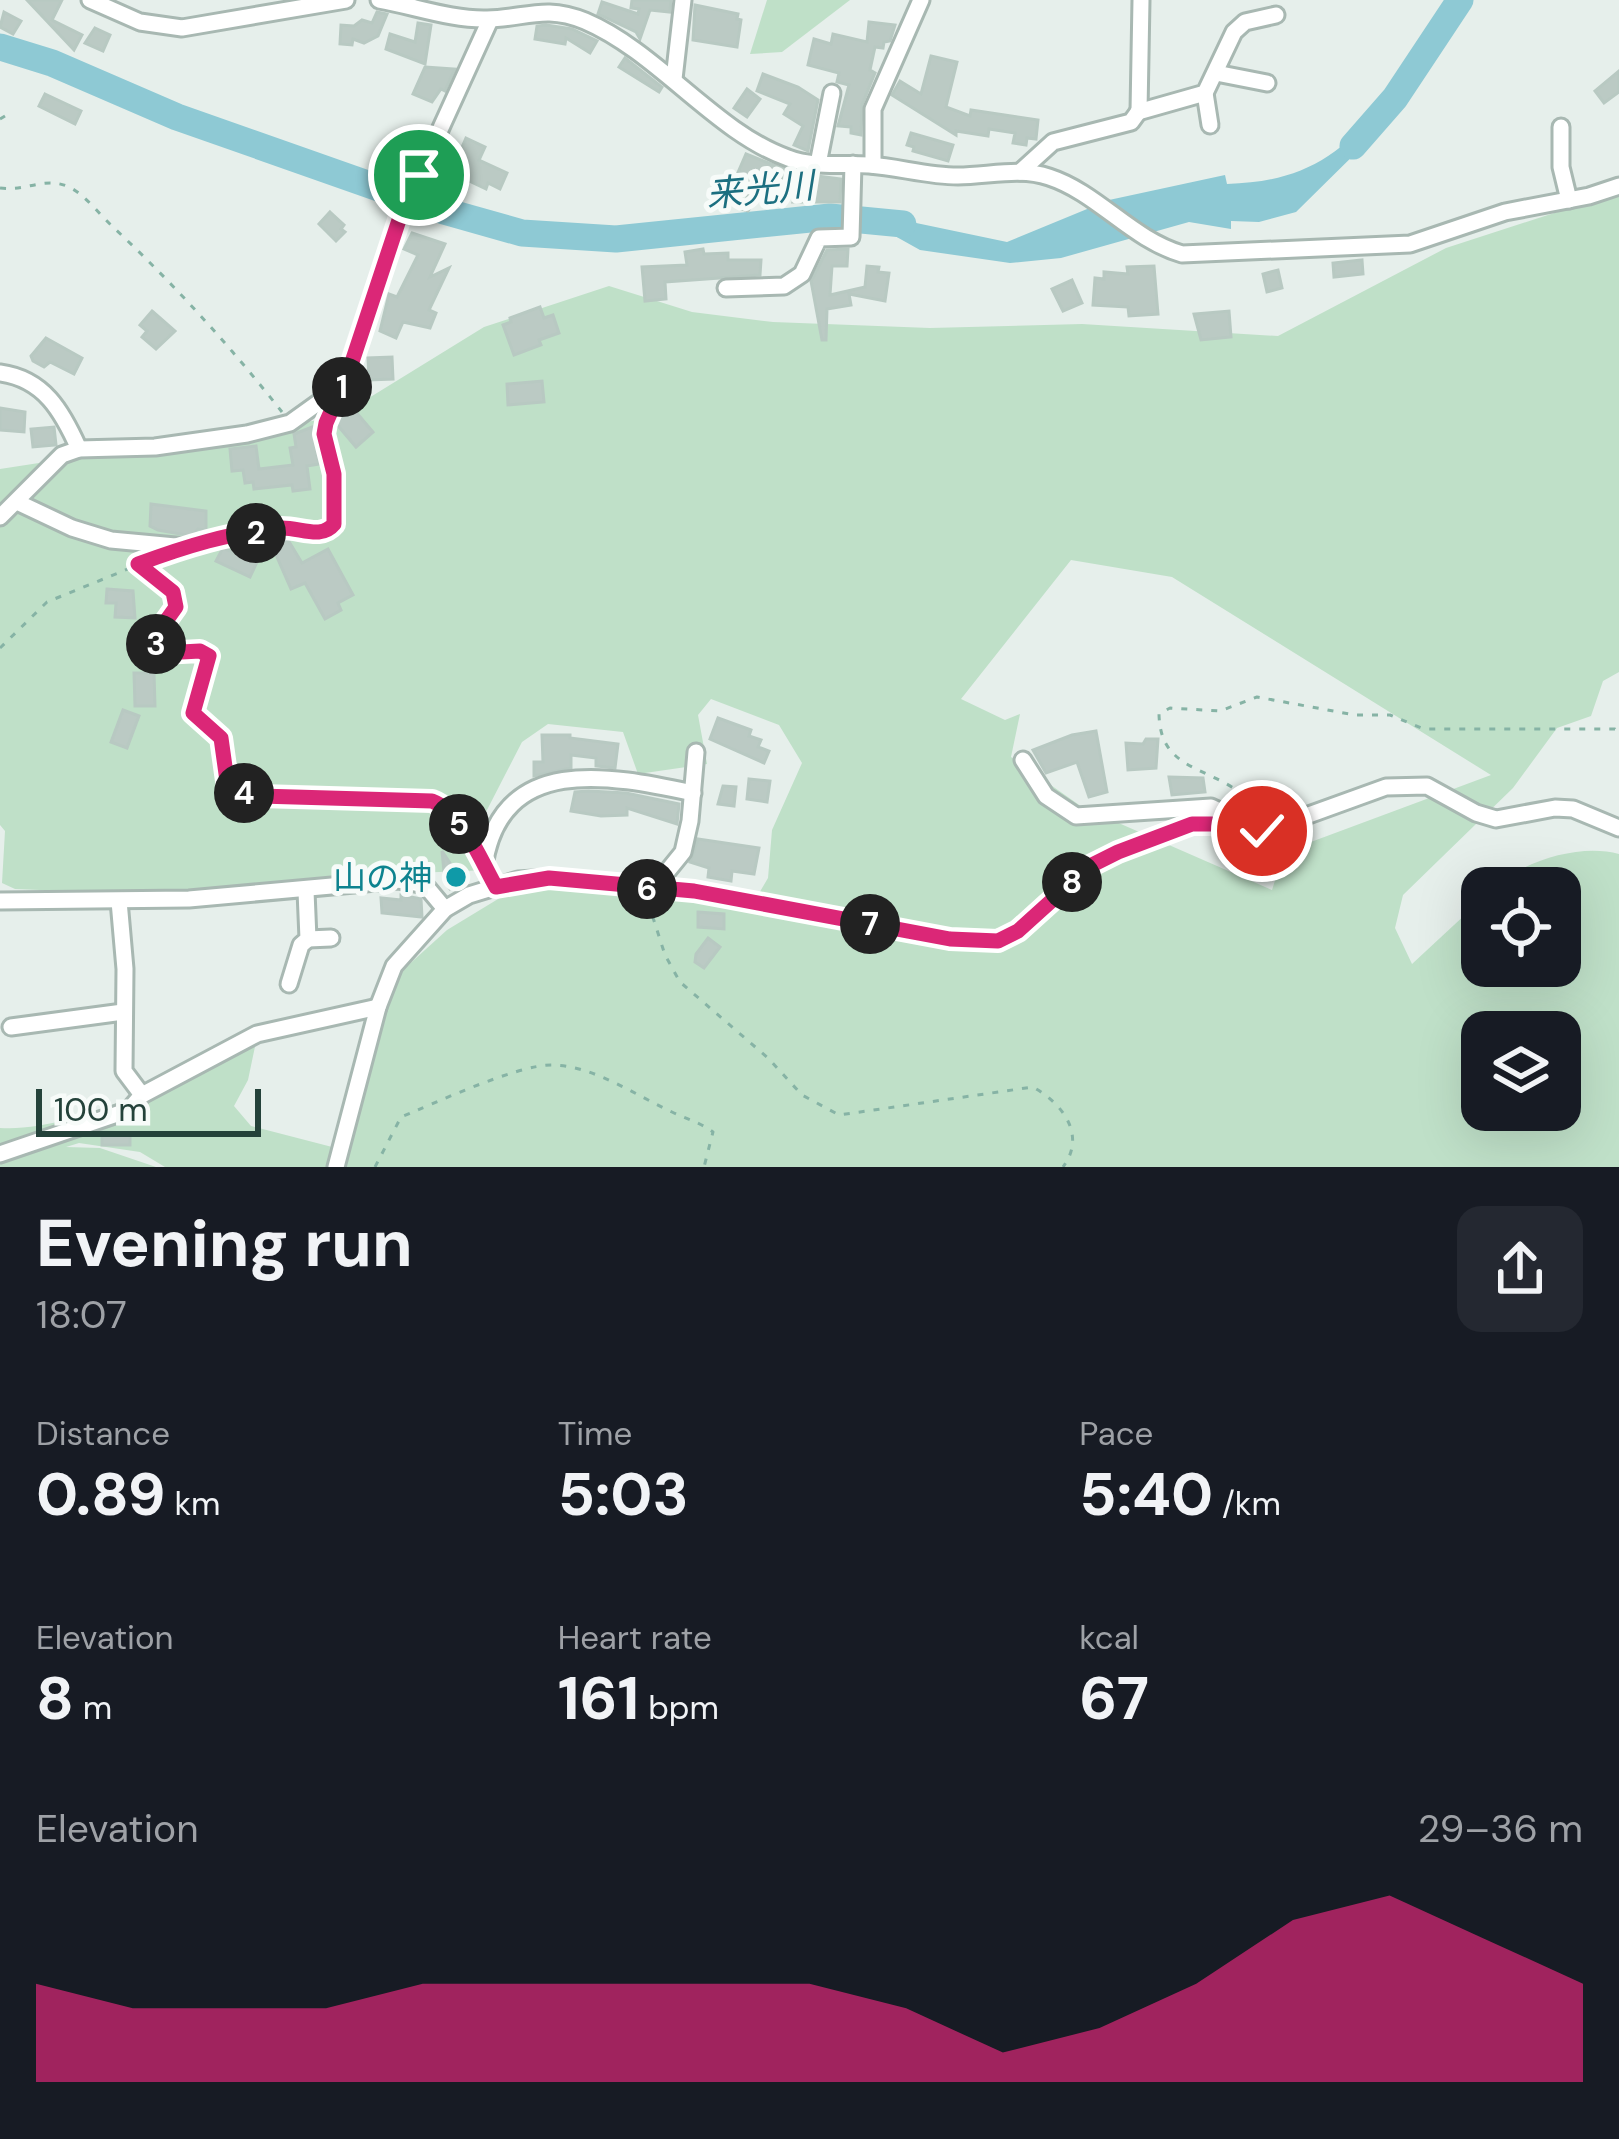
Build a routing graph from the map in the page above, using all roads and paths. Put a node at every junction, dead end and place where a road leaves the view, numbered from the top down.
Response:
1 (90, 0) edge
2 (346, 0) edge
3 (380, 0) edge
4 (683, 0) edge
5 (921, 0) edge
6 (1141, 0) edge
7 (1276, 15) dead end
8 (490, 20) junction
9 (1216, 73) junction
10 (674, 79) junction
11 (1267, 83) dead end
12 (832, 93) dead end
13 (1205, 93) junction
14 (1138, 112) junction
15 (1210, 125) dead end
16 (1561, 128) dead end
17 (818, 164) junction
18 (853, 164) junction
19 (873, 165) junction
20 (1020, 172) junction
21 (1619, 186) edge
22 (0, 188) edge
23 (1569, 200) junction
24 (726, 288) dead end
25 (0, 373) edge
26 (343, 385) junction
27 (290, 423) junction
28 (79, 449) junction
29 (17, 502) junction
30 (0, 517) edge
31 (186, 547) joint
32 (154, 558) dead end
33 (138, 564) junction
34 (0, 648) edge
35 (1619, 733) edge
36 (696, 752) dead end
37 (1024, 760) dead end
38 (693, 793) junction
39 (1211, 807) junction
40 (1619, 828) edge
41 (1262, 831) junction
42 (484, 866) joint
43 (653, 889) junction
44 (306, 891) junction
45 (0, 901) edge
46 (119, 901) junction
47 (445, 909) junction
48 (331, 938) dead end
49 (308, 939) junction
50 (289, 984) dead end
51 (378, 1006) junction
52 (123, 1012) junction
53 (11, 1027) dead end
54 (142, 1095) junction
55 (0, 1154) edge
56 (336, 1167) edge
57 (375, 1167) edge
58 (704, 1167) edge
59 (1063, 1167) edge

1 - 2 street
3 - 8 street
4 - 10 street
5 - 19 street
6 - 14 street
7 - 9 street
8 - 10 street
8 - 26 street
9 - 11 street
9 - 13 street
10 - 17 street
12 - 17 street
13 - 14 street
13 - 15 street
14 - 20 street
16 - 23 street
17 - 18 street
18 - 19 street
18 - 24 street
19 - 20 street
20 - 23 street
21 - 23 street
22 - 27 path
25 - 28 street
26 - 27 street
26 - 31 path
27 - 28 street
28 - 29 street
29 - 30 street
29 - 31 street
32 - 33 path
33 - 34 path
33 - 42 path
35 - 39 path
36 - 38 street
37 - 39 street
38 - 42 street
38 - 43 street
39 - 41 street
40 - 41 street
41 - 43 street
43 - 47 street
43 - 59 path
44 - 46 street
44 - 47 street
44 - 49 street
45 - 46 street
46 - 52 street
47 - 51 street
48 - 49 street
49 - 50 street
51 - 54 street
51 - 56 street
52 - 53 street
52 - 54 street
54 - 55 street
57 - 58 path

